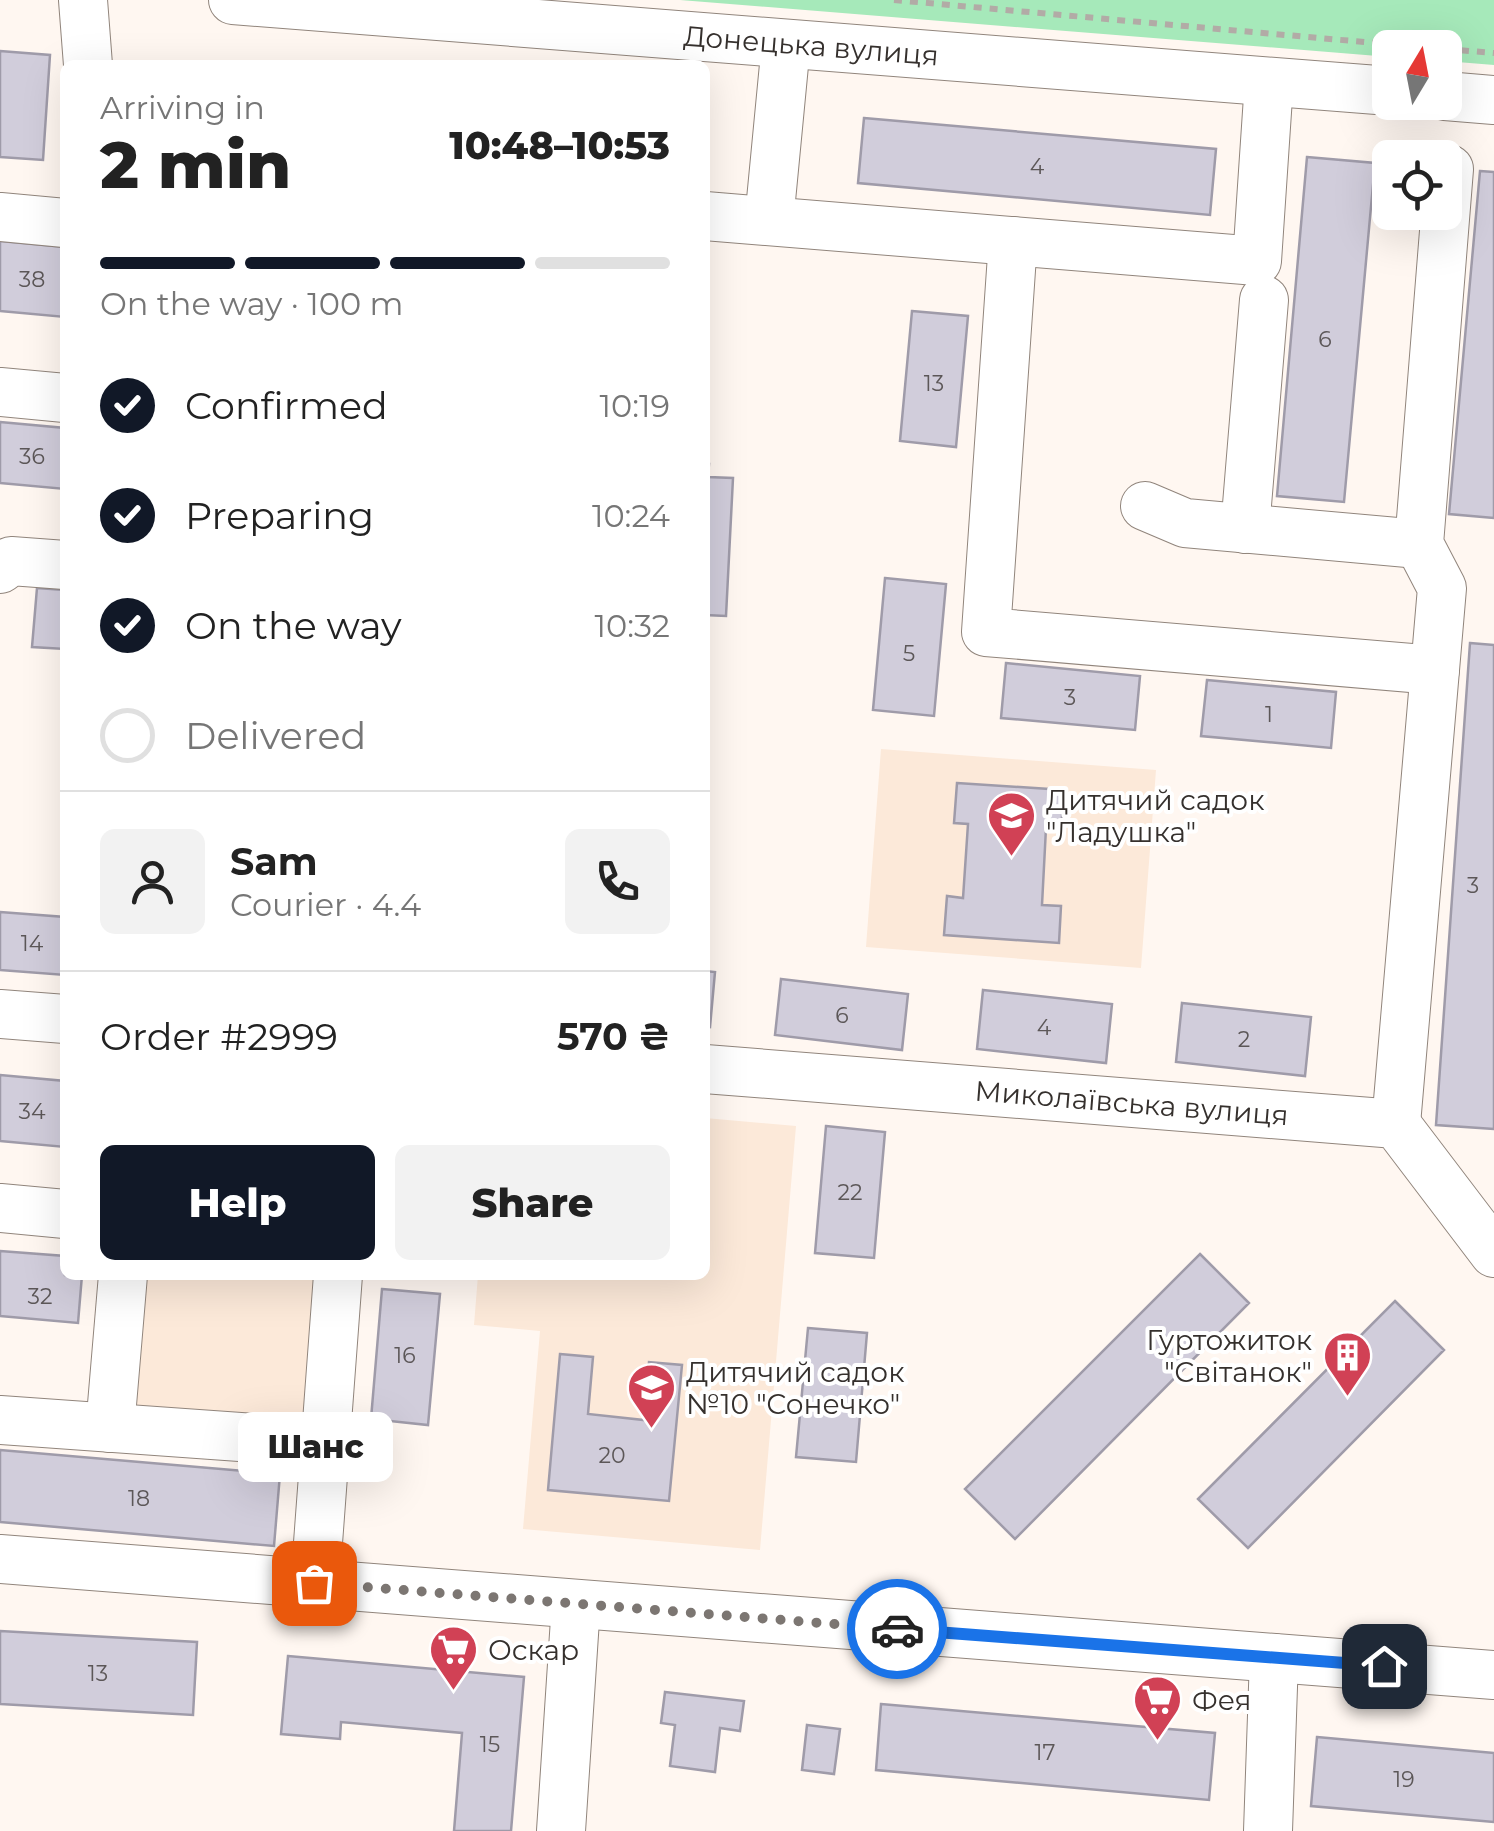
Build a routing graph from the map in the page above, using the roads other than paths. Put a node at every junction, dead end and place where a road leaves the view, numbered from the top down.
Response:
1 (83, 0) edge
2 (233, 0) edge
3 (786, 44) junction
4 (88, 60) edge
5 (1270, 82) junction
6 (1372, 90) edge
7 (1462, 97) edge
8 (1494, 100) edge
9 (710, 216) edge
10 (0, 217) edge
11 (768, 221) junction
12 (60, 222) edge
13 (1445, 230) edge
14 (1013, 241) junction
15 (1264, 300) dead end
16 (0, 392) edge
17 (60, 398) edge
18 (1146, 506) dead end
19 (1245, 529) junction
20 (1420, 544) junction
21 (60, 565) edge
22 (0, 569) edge
23 (1435, 670) junction
24 (0, 1014) edge
25 (60, 1019) edge
26 (710, 1069) edge
27 (1396, 1124) junction
28 (0, 1208) edge
29 (60, 1214) edge
30 (1494, 1254) edge
31 (123, 1280) edge
32 (338, 1280) edge
33 (0, 1420) edge
34 (110, 1428) junction
35 (326, 1443) junction
36 (0, 1559) edge
37 (314, 1583) junction
38 (576, 1604) junction
39 (1274, 1658) junction
40 (1494, 1675) edge
41 (561, 1831) edge
42 (1268, 1831) edge

1 - 4 street
2 - 3 street, Донецька вулиця
3 - 5 street, Донецька вулиця
3 - 11 street
5 - 6 street, Донецька вулиця
5 - 14 street
7 - 8 street
9 - 11 street
10 - 12 street
11 - 14 street
13 - 20 street
14 - 23 street
15 - 19 street
16 - 17 street
18 - 19 street
19 - 20 street
20 - 23 street
21 - 22 street
23 - 27 street
24 - 25 street
26 - 27 street, Миколаївська вулиця
27 - 30 street
28 - 29 street
31 - 34 street
32 - 35 street
33 - 34 street
34 - 35 street
35 - 37 street
36 - 37 street
37 - 38 street
38 - 39 street
38 - 41 street
39 - 40 street
39 - 42 street

